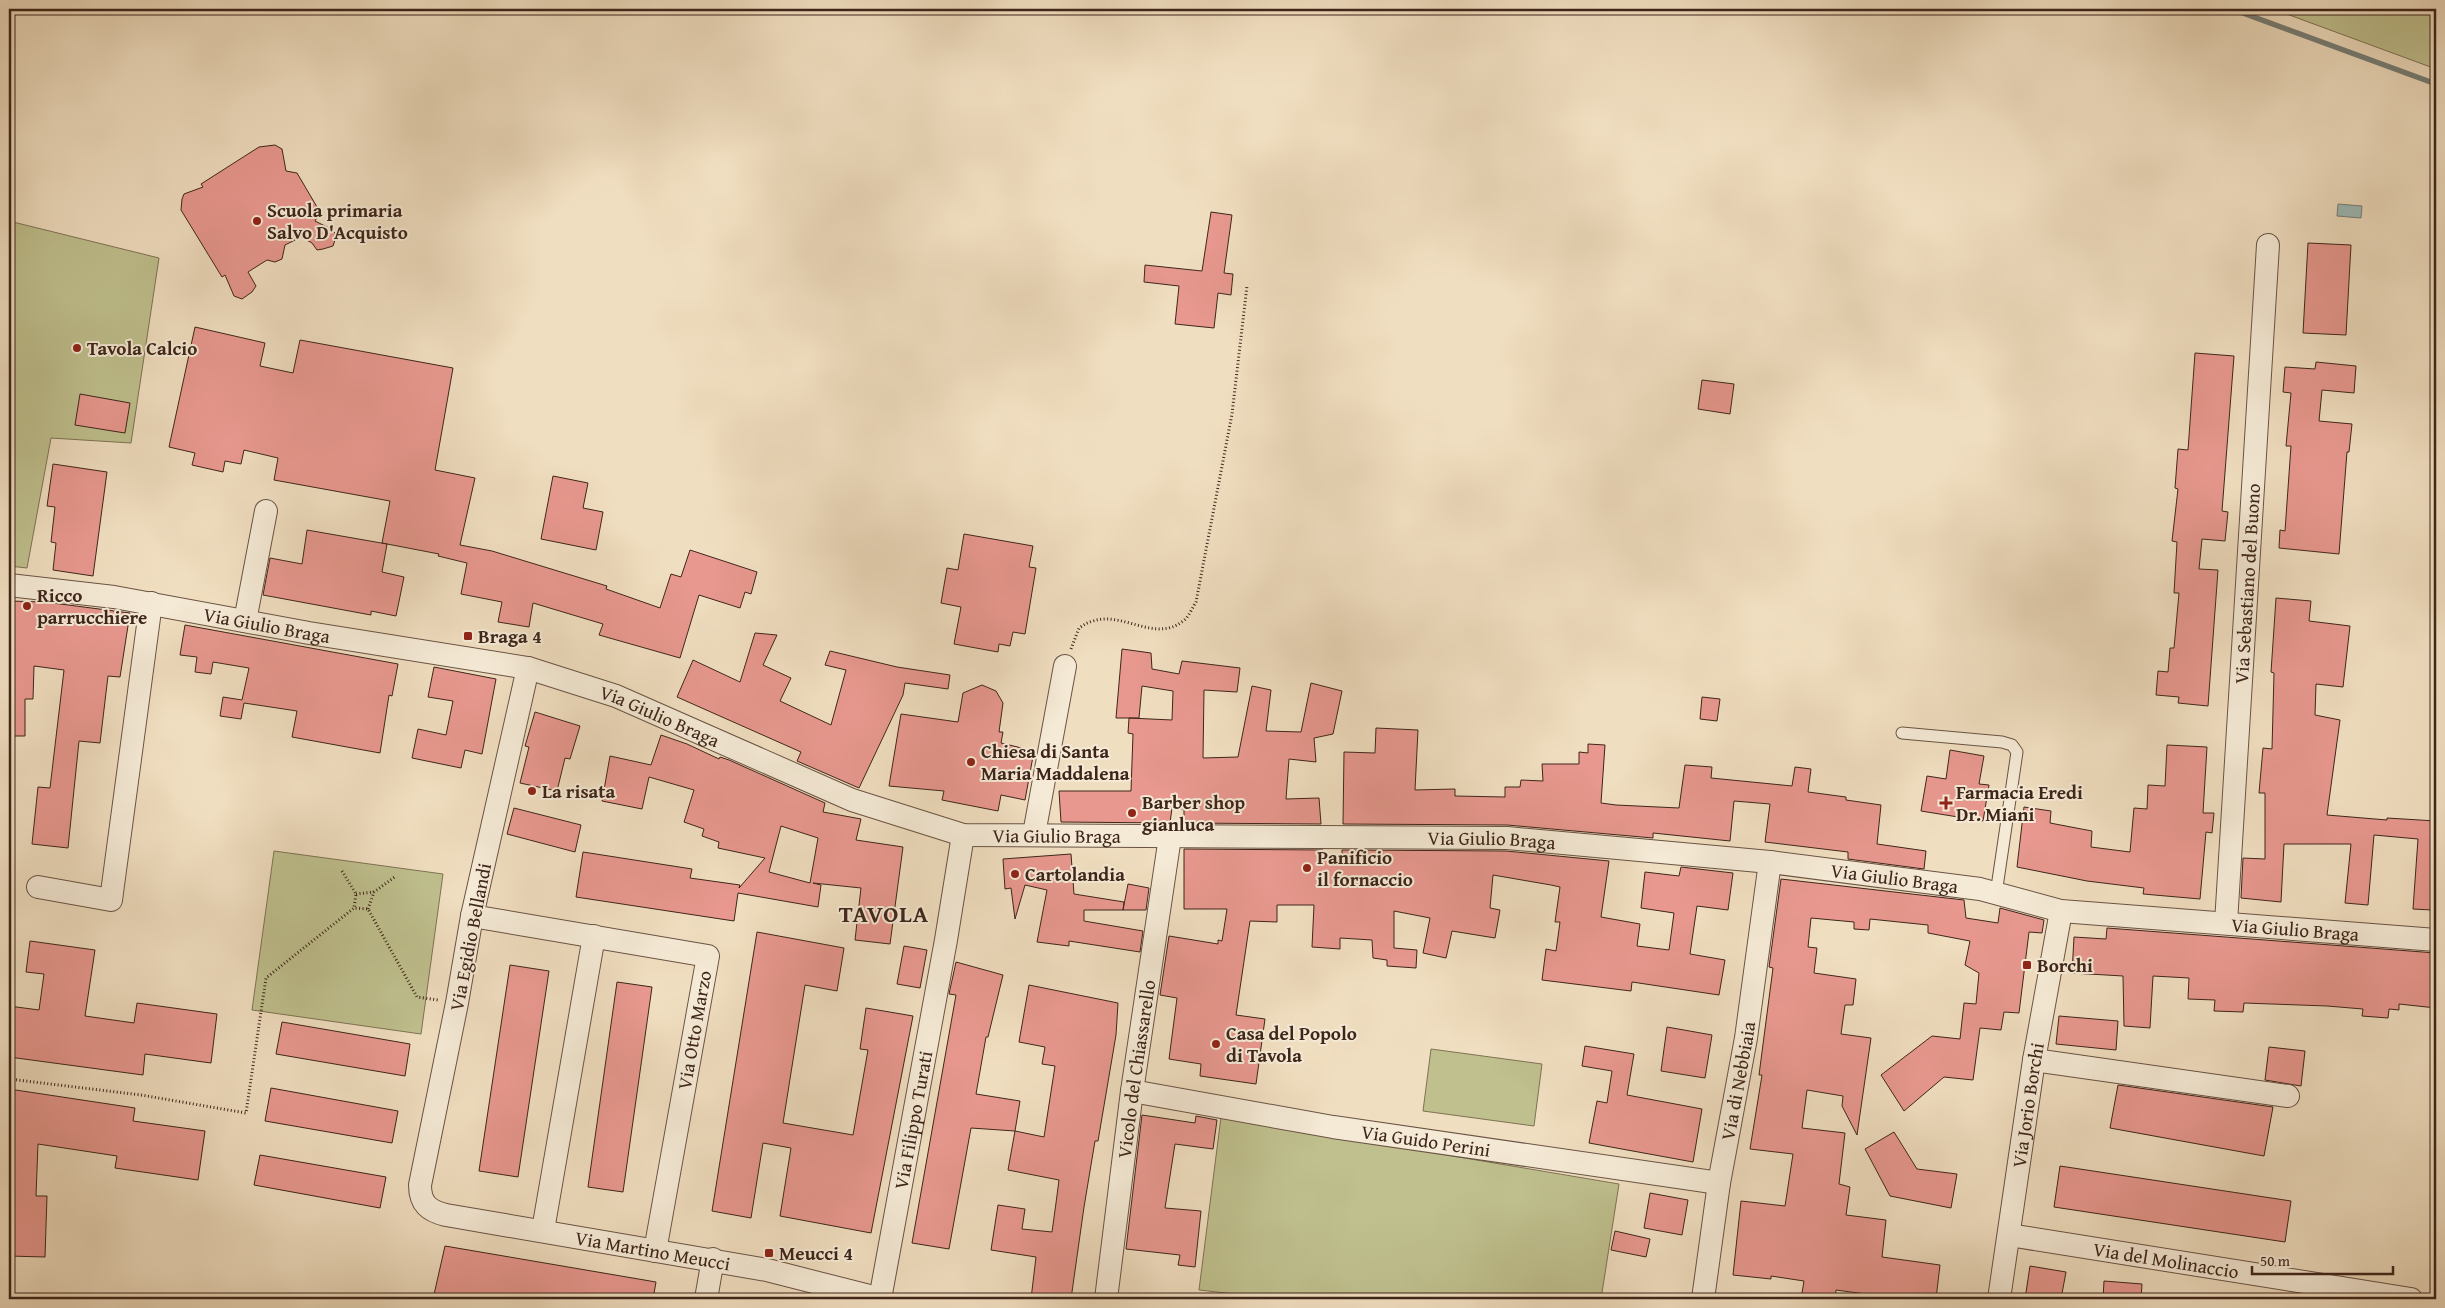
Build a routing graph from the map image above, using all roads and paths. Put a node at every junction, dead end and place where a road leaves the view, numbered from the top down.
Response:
1 (2268, 245) dead end
2 (1247, 286) dead end
3 (266, 511) dead end
4 (9, 585) edge
5 (151, 604) junction
6 (245, 621) junction
7 (1065, 666) joint
8 (528, 668) junction
9 (1902, 733) dead end
10 (1034, 834) junction
11 (963, 835) junction
12 (1170, 837) junction
13 (1770, 862) junction
14 (342, 871) dead end
15 (396, 876) dead end
16 (38, 887) dead end
17 (374, 892) junction
18 (356, 894) junction
19 (1996, 894) junction
20 (354, 908) junction
21 (368, 909) junction
22 (2061, 911) junction
23 (472, 916) junction
24 (2226, 923) junction
25 (594, 936) junction
26 (2436, 940) edge
27 (457, 1003) junction
28 (2034, 1060) junction
29 (9, 1079) edge
30 (1132, 1090) junction
31 (2288, 1096) dead end
32 (1719, 1183) junction
33 (426, 1206) joint
34 (543, 1230) junction
35 (2009, 1235) junction
36 (655, 1251) junction
37 (713, 1259) junction
38 (706, 1299) edge
39 (880, 1299) edge
40 (1106, 1299) edge
41 (1703, 1299) edge
42 (1999, 1299) edge
43 (2411, 1299) edge

1 - 24 street, Via Sebastiano del Buono
2 - 7 path
3 - 6 street
4 - 5 street, Via Giulio Braga
5 - 6 street, Via Giulio Braga
5 - 16 street
6 - 8 street, Via Giulio Braga
7 - 10 street
8 - 11 street, Via Giulio Braga
8 - 23 street, Via Egidio Bellandi
9 - 19 lane
10 - 11 street, Via Giulio Braga
10 - 12 street, Via Giulio Braga
11 - 39 street, Via Filippo Turati
12 - 13 street, Via Giulio Braga
12 - 30 street, Vicolo del Chiassarello
13 - 19 street, Via Giulio Braga
13 - 32 street, Via di Nebbiaia
14 - 18 path
15 - 17 path
17 - 18 path
17 - 21 path
18 - 20 path
19 - 22 street, Via Giulio Braga
20 - 21 path
20 - 29 path
21 - 27 path
22 - 24 street, Via Giulio Braga
22 - 28 street, Via Jorio Borchi
23 - 25 street, Via Otto Marzo
23 - 27 street, Via Egidio Bellandi
24 - 26 street, Via Giulio Braga
25 - 34 street
25 - 36 street, Via Otto Marzo
27 - 33 street, Via Egidio Bellandi
28 - 31 street
28 - 35 street, Via Jorio Borchi
30 - 32 street, Via Guido Perini
30 - 40 street, Vicolo del Chiassarello
32 - 41 street, Via di Nebbiaia
33 - 34 street, Via Martino Meucci
34 - 36 street, Via Martino Meucci
35 - 42 street, Via Jorio Borchi
35 - 43 street, Via del Molinaccio
36 - 37 street, Via Martino Meucci
37 - 38 street
37 - 39 street, Via Martino Meucci

